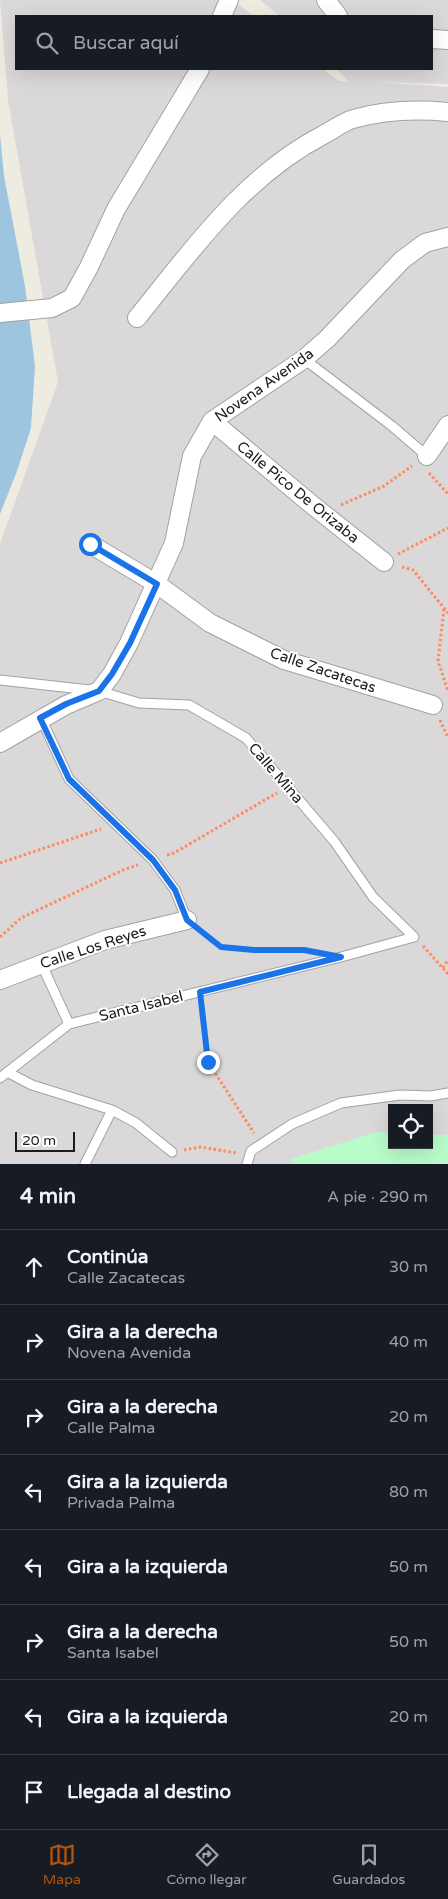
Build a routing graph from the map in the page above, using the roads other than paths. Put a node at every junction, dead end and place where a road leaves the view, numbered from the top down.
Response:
1 (229, 0) edge
2 (326, 0) edge
3 (222, 15) edge
4 (337, 15) edge
5 (433, 39) edge
6 (448, 40) edge
7 (199, 70) edge
8 (448, 112) edge
9 (448, 236) edge
10 (0, 313) edge
11 (137, 318) dead end
12 (304, 359) junction
13 (212, 421) junction
14 (448, 425) edge
15 (423, 459) joint
16 (90, 544) dead end
17 (384, 562) road end
18 (157, 584) junction
19 (0, 680) edge
20 (99, 691) junction
21 (434, 705) dead end
22 (40, 718) junction
23 (0, 742) edge
24 (187, 920) joint
25 (414, 937) joint
26 (41, 963) junction
27 (5, 974) edge
28 (69, 1024) junction
29 (4, 1075) edge
30 (448, 1093) edge
31 (112, 1110) junction
32 (172, 1152) road end
33 (248, 1160) edge
34 (85, 1164) edge

1 - 3 street
2 - 4 street
5 - 6 street
7 - 10 street
8 - 11 street
9 - 12 street, Novena Avenida
12 - 13 street, Novena Avenida
12 - 15 lane
13 - 17 street, Calle Pico De Orizaba
13 - 18 street, Novena Avenida
14 - 15 street
16 - 18 street, Calle Zacatecas
18 - 20 street, Novena Avenida
18 - 21 street, Calle Zacatecas
19 - 20 lane, Calle Mina
20 - 22 street
20 - 25 lane, Calle Mina
22 - 23 street
22 - 24 lane
24 - 26 street, Calle Los Reyes
25 - 28 lane, Santa Isabel
26 - 27 street, Calle Los Reyes
26 - 28 lane
28 - 29 lane, Santa Isabel
29 - 31 lane
30 - 33 lane
31 - 32 lane
31 - 34 lane

